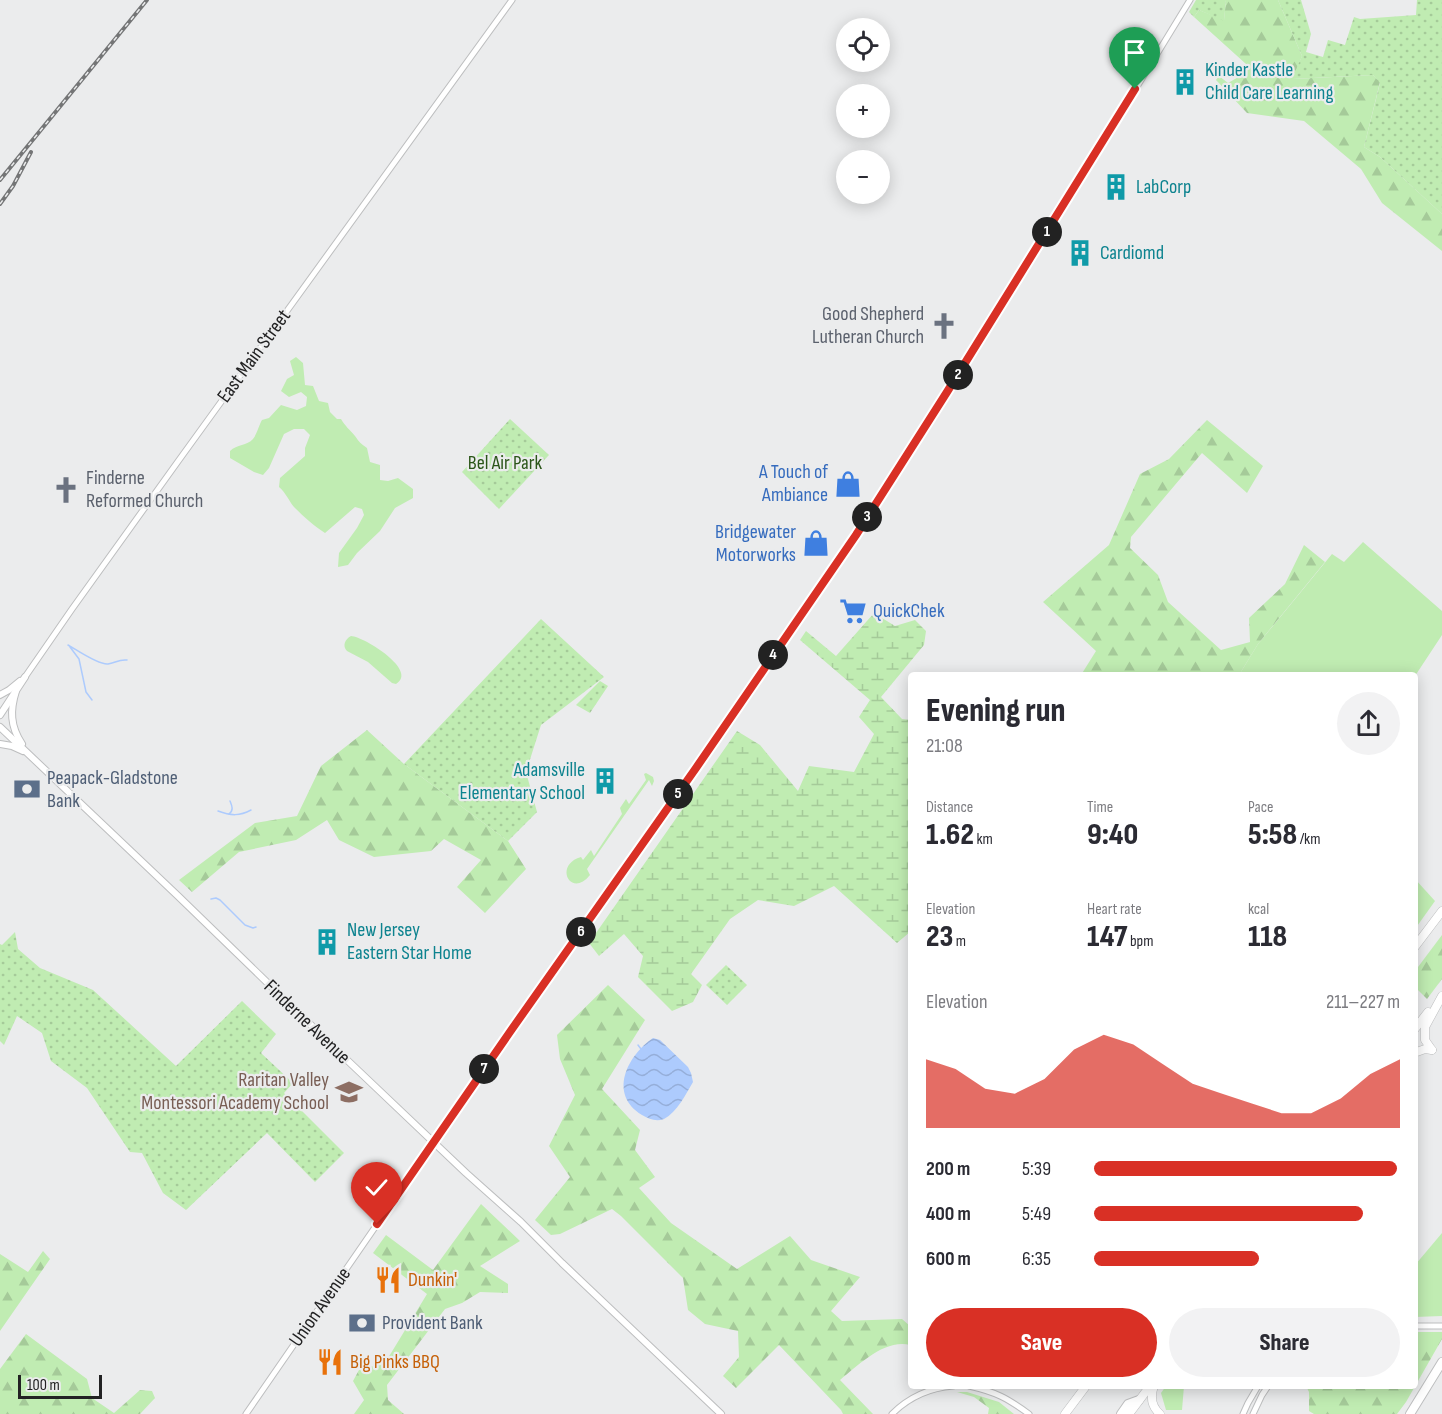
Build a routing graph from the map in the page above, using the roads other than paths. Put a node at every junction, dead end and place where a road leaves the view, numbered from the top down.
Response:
1 (512, 0) edge
2 (1190, 0) edge
3 (25, 677) junction
4 (16, 691) junction
5 (0, 695) edge
6 (0, 715) edge
7 (0, 727) edge
8 (0, 744) edge
9 (28, 754) junction
10 (1442, 911) edge
11 (1418, 943) edge
12 (1442, 995) edge
13 (1418, 1025) edge
14 (1418, 1051) edge
15 (434, 1142) junction
16 (1418, 1326) edge
17 (1440, 1326) edge
18 (1442, 1362) edge
19 (934, 1389) edge
20 (981, 1389) edge
21 (1084, 1389) edge
22 (1149, 1389) edge
23 (1152, 1389) edge
24 (1256, 1389) edge
25 (1266, 1389) edge
26 (1139, 1400) junction
27 (246, 1414) edge
28 (721, 1414) edge
29 (892, 1414) edge
30 (1029, 1414) edge
31 (1065, 1414) edge
32 (1121, 1414) edge
33 (1129, 1414) edge
34 (1160, 1414) edge
35 (1243, 1414) edge
36 (1253, 1414) edge
37 (1410, 1414) edge

1 - 3 street, East Main Street
2 - 15 street, Union Avenue
3 - 4 main road, East Main Street
3 - 5 main road
4 - 6 main road, East Main Street
4 - 9 main road
7 - 9 main road, Finderne Avenue
8 - 9 main road
9 - 15 main road, Finderne Avenue
10 - 11 highway
12 - 13 highway
12 - 14 highway
15 - 27 street, Union Avenue
15 - 28 main road, Finderne Avenue
16 - 17 street
18 - 37 highway
19 - 29 street
20 - 30 street
21 - 31 highway
22 - 26 highway
23 - 34 highway
24 - 35 street
25 - 36 street
26 - 32 highway
26 - 33 highway

